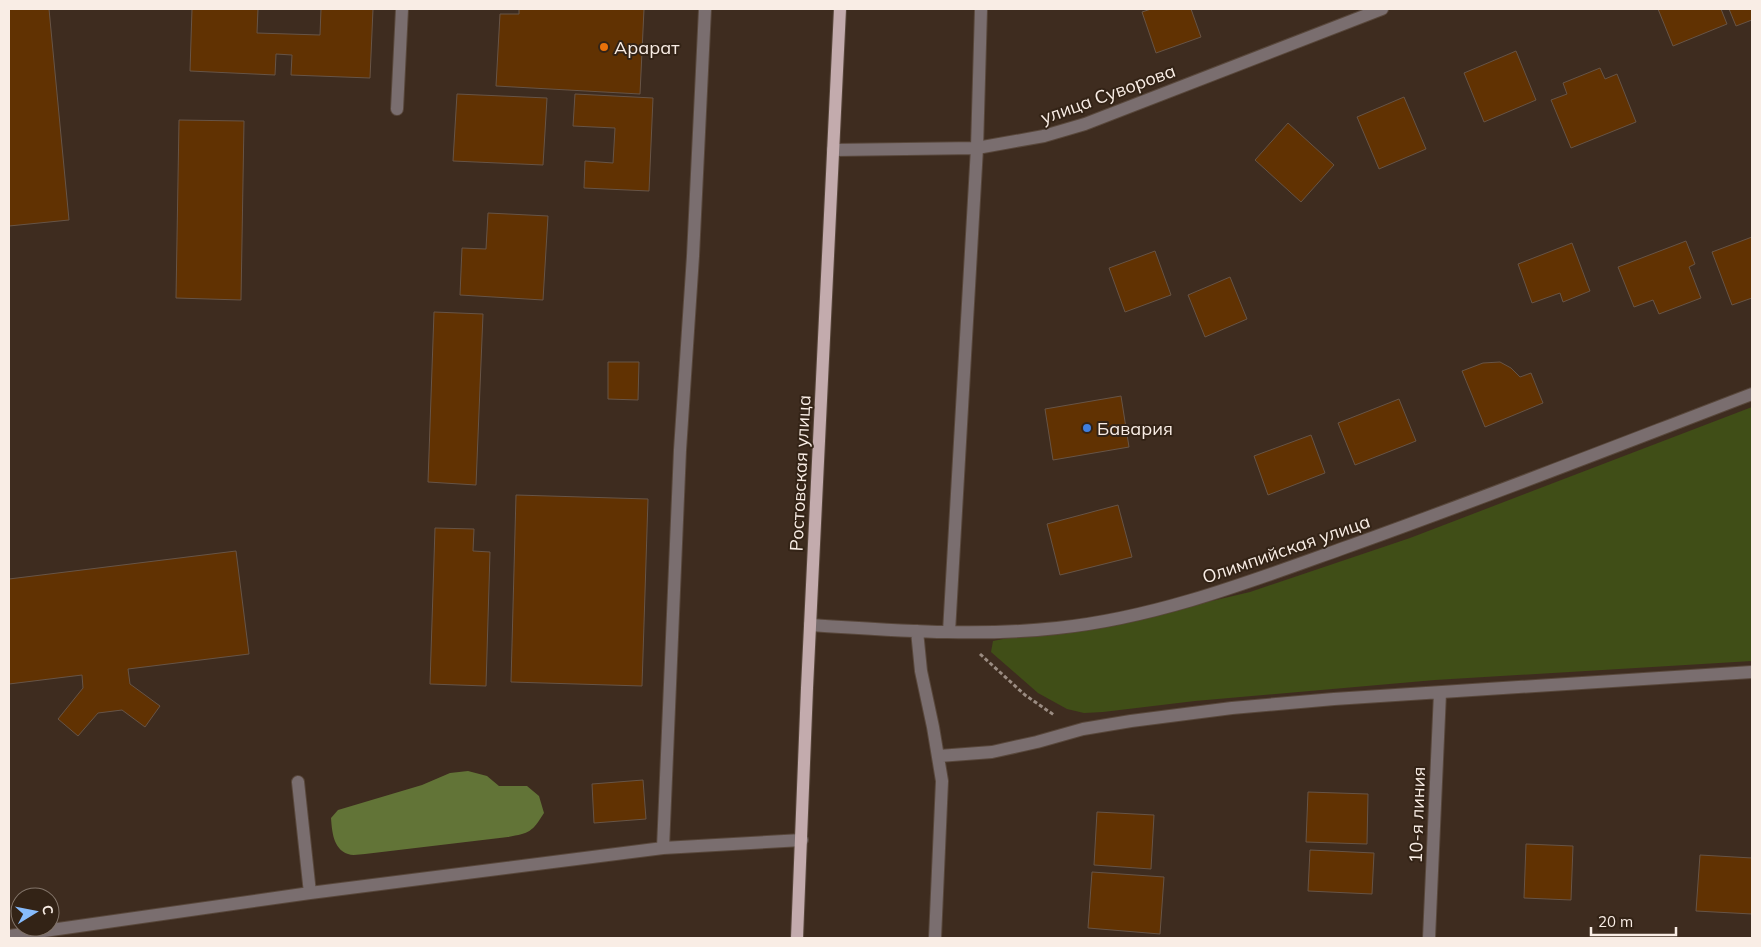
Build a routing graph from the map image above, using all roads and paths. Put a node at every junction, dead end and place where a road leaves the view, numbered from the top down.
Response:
1 (402, 9) edge
2 (705, 9) edge
3 (840, 9) edge
4 (981, 9) edge
5 (1382, 9) edge
6 (397, 109) dead end
7 (977, 148) junction
8 (833, 150) junction
9 (1752, 394) edge
10 (810, 625) junction
11 (917, 631) junction
12 (954, 632) junction
13 (1752, 672) edge
14 (1440, 693) junction
15 (1083, 729) junction
16 (939, 756) junction
17 (298, 782) dead end
18 (802, 840) junction
19 (663, 848) junction
20 (310, 893) junction
21 (9, 936) edge
22 (797, 938) edge
23 (935, 938) edge
24 (1429, 938) edge

1 - 6 street
2 - 19 street
3 - 8 main road, Ростовская улица
4 - 7 street
5 - 7 street, улица Суворова
7 - 8 street, улица Суворова
7 - 12 street
8 - 10 main road, Ростовская улица
9 - 12 street, Олимпийская улица
10 - 11 street, Олимпийская улица
10 - 18 main road, Ростовская улица
11 - 12 street, Олимпийская улица
11 - 16 street
12 - 15 path
13 - 14 street
14 - 15 street
14 - 24 street, 10-я линия
15 - 16 street
16 - 23 street
17 - 20 street
18 - 19 street
18 - 22 main road, Ростовская улица
19 - 20 street
20 - 21 street

